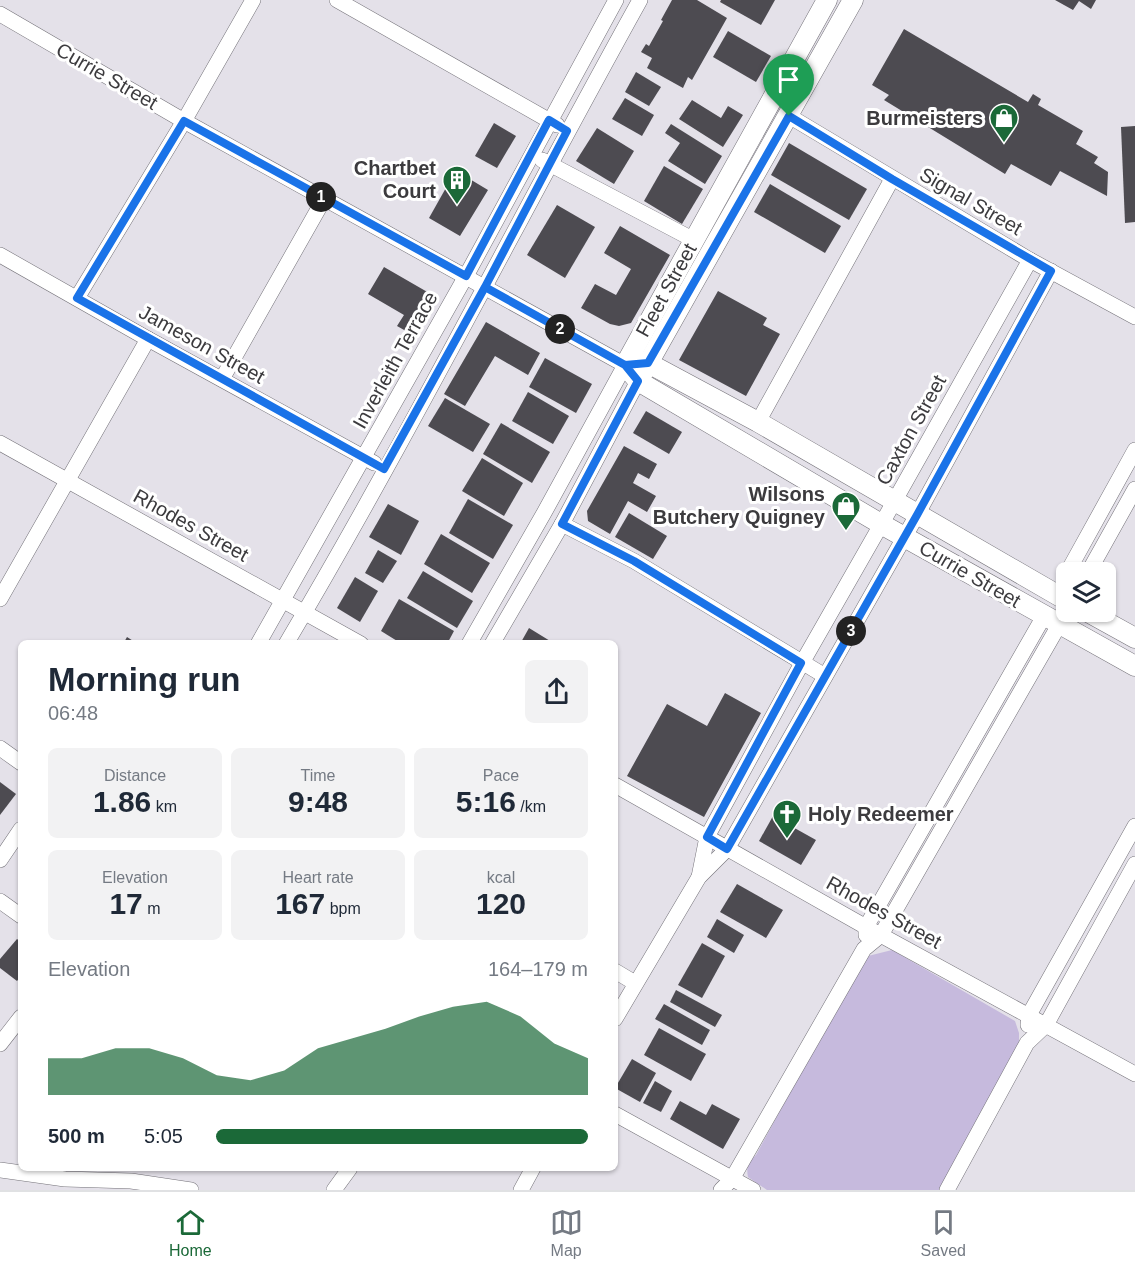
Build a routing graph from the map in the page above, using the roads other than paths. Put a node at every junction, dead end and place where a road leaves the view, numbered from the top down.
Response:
1 (253, 0) edge
2 (337, 0) edge
3 (616, 0) edge
4 (640, 0) edge
5 (827, 0) edge
6 (853, 0) edge
7 (0, 14) edge
8 (815, 22) junction
9 (834, 34) junction
10 (789, 116) junction
11 (549, 120) junction
12 (184, 121) junction
13 (567, 131) junction
14 (532, 155) junction
15 (550, 165) junction
16 (892, 179) junction
17 (324, 200) junction
18 (694, 240) junction
19 (0, 255) edge
20 (1030, 260) junction
21 (1051, 271) junction
22 (466, 276) junction
23 (485, 287) junction
24 (77, 298) junction
25 (1135, 317) edge
26 (148, 339) junction
27 (648, 363) junction
28 (625, 365) junction
29 (222, 379) junction
30 (638, 381) junction
31 (759, 422) junction
32 (0, 443) edge
33 (1135, 450) edge
34 (365, 458) junction
35 (384, 469) junction
36 (67, 480) junction
37 (1135, 489) edge
38 (894, 502) junction
39 (917, 515) junction
40 (562, 524) junction
41 (881, 524) junction
42 (904, 537) junction
43 (1073, 562) edge
44 (1094, 562) edge
45 (4, 582) edge
46 (1056, 594) edge
47 (0, 599) edge
48 (284, 601) junction
49 (304, 613) junction
50 (1052, 621) junction
51 (1107, 622) edge
52 (1135, 638) edge
53 (260, 640) edge
54 (288, 640) edge
55 (354, 640) edge
56 (471, 640) edge
57 (494, 640) edge
58 (801, 663) junction
59 (1135, 666) edge
60 (825, 676) junction
61 (0, 748) edge
62 (18, 761) edge
63 (618, 787) edge
64 (1135, 826) edge
65 (18, 833) edge
66 (707, 837) junction
67 (727, 849) junction
68 (0, 860) edge
69 (1135, 864) edge
70 (699, 876) junction
71 (0, 901) edge
72 (18, 914) edge
73 (866, 927) junction
74 (880, 935) junction
75 (864, 950) junction
76 (618, 973) edge
77 (635, 983) junction
78 (618, 1014) edge
79 (1029, 1015) junction
80 (18, 1021) edge
81 (1046, 1025) junction
82 (1028, 1043) junction
83 (0, 1044) edge
84 (1135, 1074) edge
85 (618, 1116) edge
86 (0, 1170) edge
87 (348, 1171) edge
88 (531, 1171) edge
89 (133, 1180) edge
90 (733, 1184) edge
91 (191, 1190) edge
92 (334, 1190) edge
93 (521, 1190) edge
94 (721, 1190) edge
95 (753, 1190) edge
96 (947, 1190) edge

1 - 12 street
2 - 11 street
3 - 11 street, Inverleith Terrace
4 - 13 street
5 - 8 main road, Fleet Street
6 - 9 main road, Fleet Street
7 - 12 street, Currie Street
8 - 9 main road
8 - 18 main road, Fleet Street
9 - 10 main road, Fleet Street
10 - 16 street, Signal Street
10 - 27 main road, Fleet Street
11 - 13 street
11 - 14 street, Inverleith Terrace
12 - 17 street, Currie Street
12 - 24 street
13 - 15 street
14 - 15 street
14 - 22 street, Inverleith Terrace
15 - 18 street
15 - 23 street
16 - 20 street, Signal Street
16 - 31 street
17 - 22 street, Currie Street
17 - 29 street
18 - 28 main road, Fleet Street
19 - 24 street, Jameson Street
20 - 21 street, Signal Street
20 - 38 street, Caxton Street
21 - 25 street, Signal Street
21 - 39 street, Caxton Street
22 - 23 street, Currie Street
22 - 34 street, Inverleith Terrace
23 - 28 street, Currie Street
23 - 35 street
24 - 26 street, Jameson Street
26 - 29 street, Jameson Street
26 - 36 street
27 - 28 main road
27 - 30 main road, Fleet Street
27 - 31 main road, Currie Street
28 - 30 main road, Currie Street
28 - 56 street, Fleet Street
29 - 34 street, Jameson Street
30 - 40 street, Fleet Street
30 - 41 main road, Currie Street
31 - 38 main road, Currie Street
32 - 36 street, Rhodes Street
33 - 43 street
34 - 35 street, Jameson Street
34 - 48 street, Inverleith Terrace
35 - 49 street
36 - 45 street
36 - 48 street, Rhodes Street
37 - 44 street
38 - 39 main road, Currie Street
38 - 41 street, Caxton Street
39 - 42 street, Caxton Street
39 - 46 main road, Currie Street
40 - 57 street, Fleet Street
40 - 58 street
41 - 42 main road, Currie Street
41 - 58 street, Caxton Street
42 - 50 main road, Currie Street
42 - 60 street, Caxton Street
45 - 47 street
48 - 49 street, Rhodes Street
48 - 53 street, Inverleith Terrace
49 - 54 street
49 - 55 street, Rhodes Street
50 - 59 main road, Currie Street
50 - 73 street
50 - 74 street
51 - 52 main road
58 - 60 street
58 - 66 street, Caxton Street
60 - 67 street, Caxton Street
61 - 62 street
63 - 66 street, Rhodes Street
64 - 79 street
65 - 68 street
66 - 67 street, Rhodes Street
66 - 70 street, Caxton Street
67 - 70 street, Caxton Street
67 - 73 street, Rhodes Street
69 - 81 street
70 - 77 street, Caxton Street
71 - 72 street
73 - 74 street, Rhodes Street
73 - 75 street
74 - 75 street
74 - 79 street, Rhodes Street
75 - 90 street
76 - 77 street
77 - 78 street, Caxton Street
79 - 81 street, Rhodes Street
79 - 82 street
80 - 83 street
81 - 82 street
81 - 84 street, Rhodes Street
82 - 96 street
85 - 90 street
86 - 89 street
87 - 92 street
88 - 93 street
89 - 91 street
90 - 94 street
90 - 95 street

